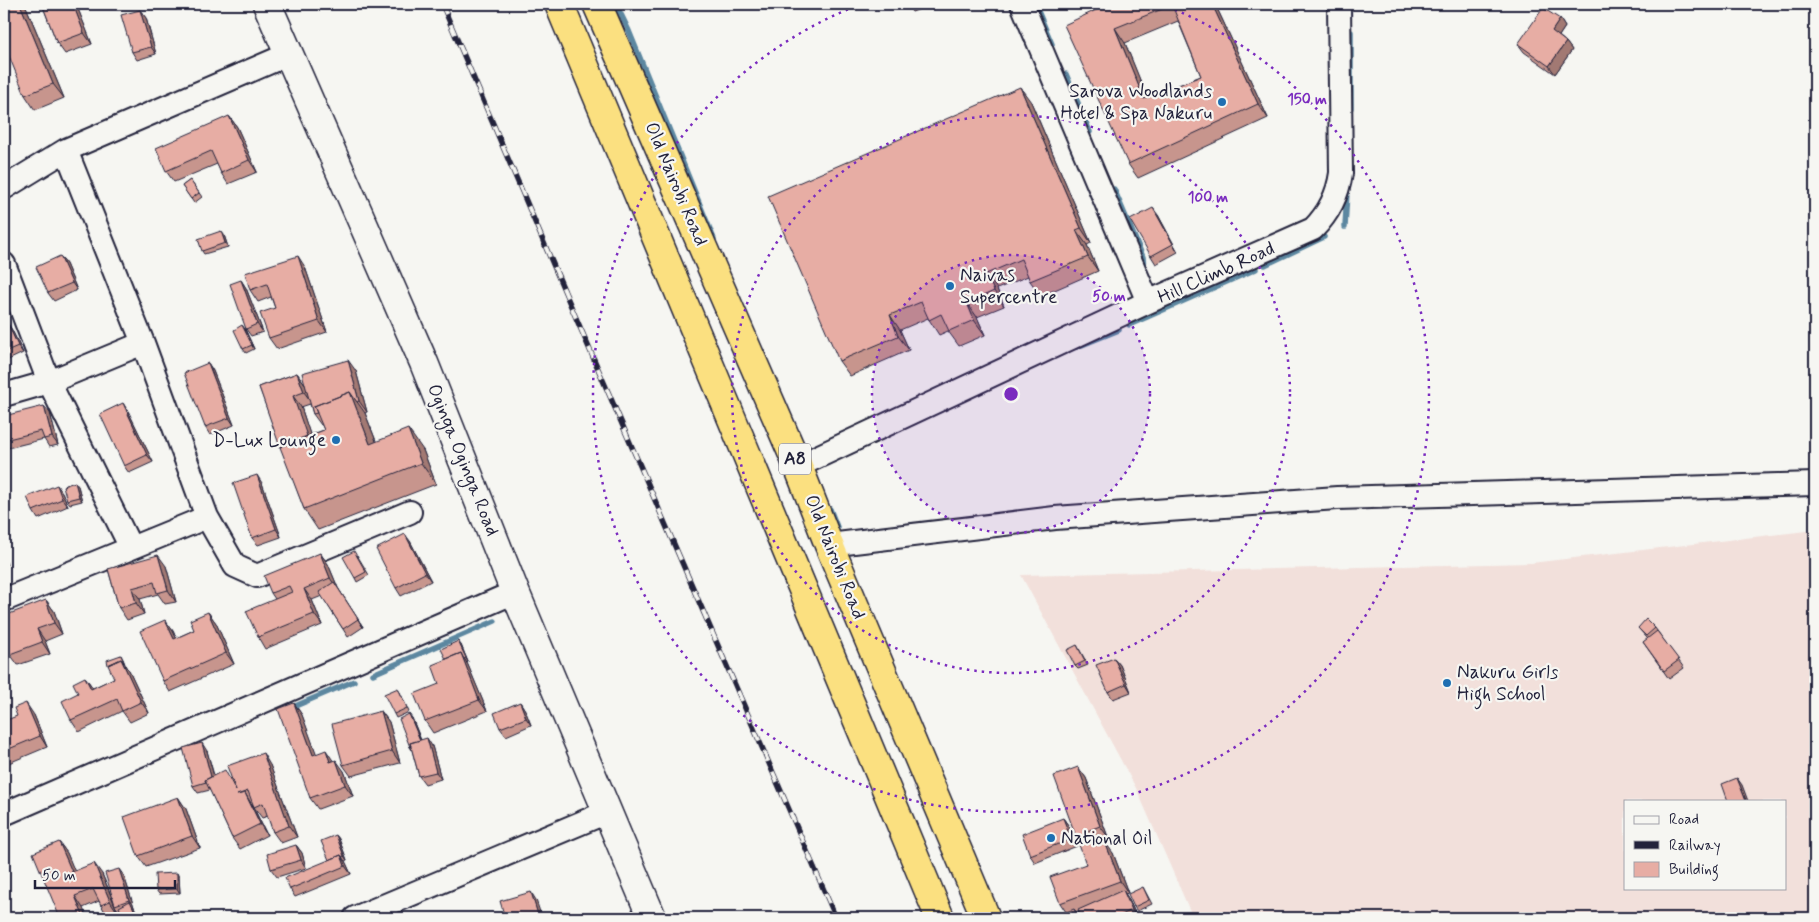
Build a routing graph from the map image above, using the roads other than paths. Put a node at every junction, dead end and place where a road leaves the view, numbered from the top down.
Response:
1 (268, 4) edge
2 (559, 4) edge
3 (597, 4) edge
4 (1022, 4) edge
5 (1339, 4) edge
6 (289, 54) junction
7 (66, 150) junction
8 (4, 188) edge
9 (4, 264) edge
10 (1148, 302) junction
11 (143, 343) junction
12 (49, 382) junction
13 (4, 395) edge
14 (798, 466) junction
15 (1815, 484) edge
16 (410, 512) dead end
17 (207, 517) junction
18 (829, 545) junction
19 (131, 548) junction
20 (515, 592) junction
21 (4, 600) edge
22 (607, 812) junction
23 (4, 814) edge
24 (985, 913) edge
25 (355, 918) edge
26 (652, 918) edge
27 (940, 918) edge

1 - 6 street, Oginga Oginga Road
2 - 27 highway, Old Nairobi Road / A8
3 - 14 highway, Old Nairobi Road / A8
4 - 10 street
5 - 10 street, Hill Climb Road
6 - 7 street
6 - 20 street, Oginga Oginga Road
7 - 8 street
7 - 11 street
9 - 12 street
10 - 14 street, Hill Climb Road
11 - 12 street
11 - 17 street
12 - 13 street
12 - 19 street
14 - 18 highway, Old Nairobi Road / A8
15 - 18 street
16 - 17 street
17 - 19 street
18 - 24 highway, Old Nairobi Road / A8
19 - 21 street
20 - 22 street, Oginga Oginga Road
20 - 23 street
22 - 25 street
22 - 26 street, Oginga Oginga Road

